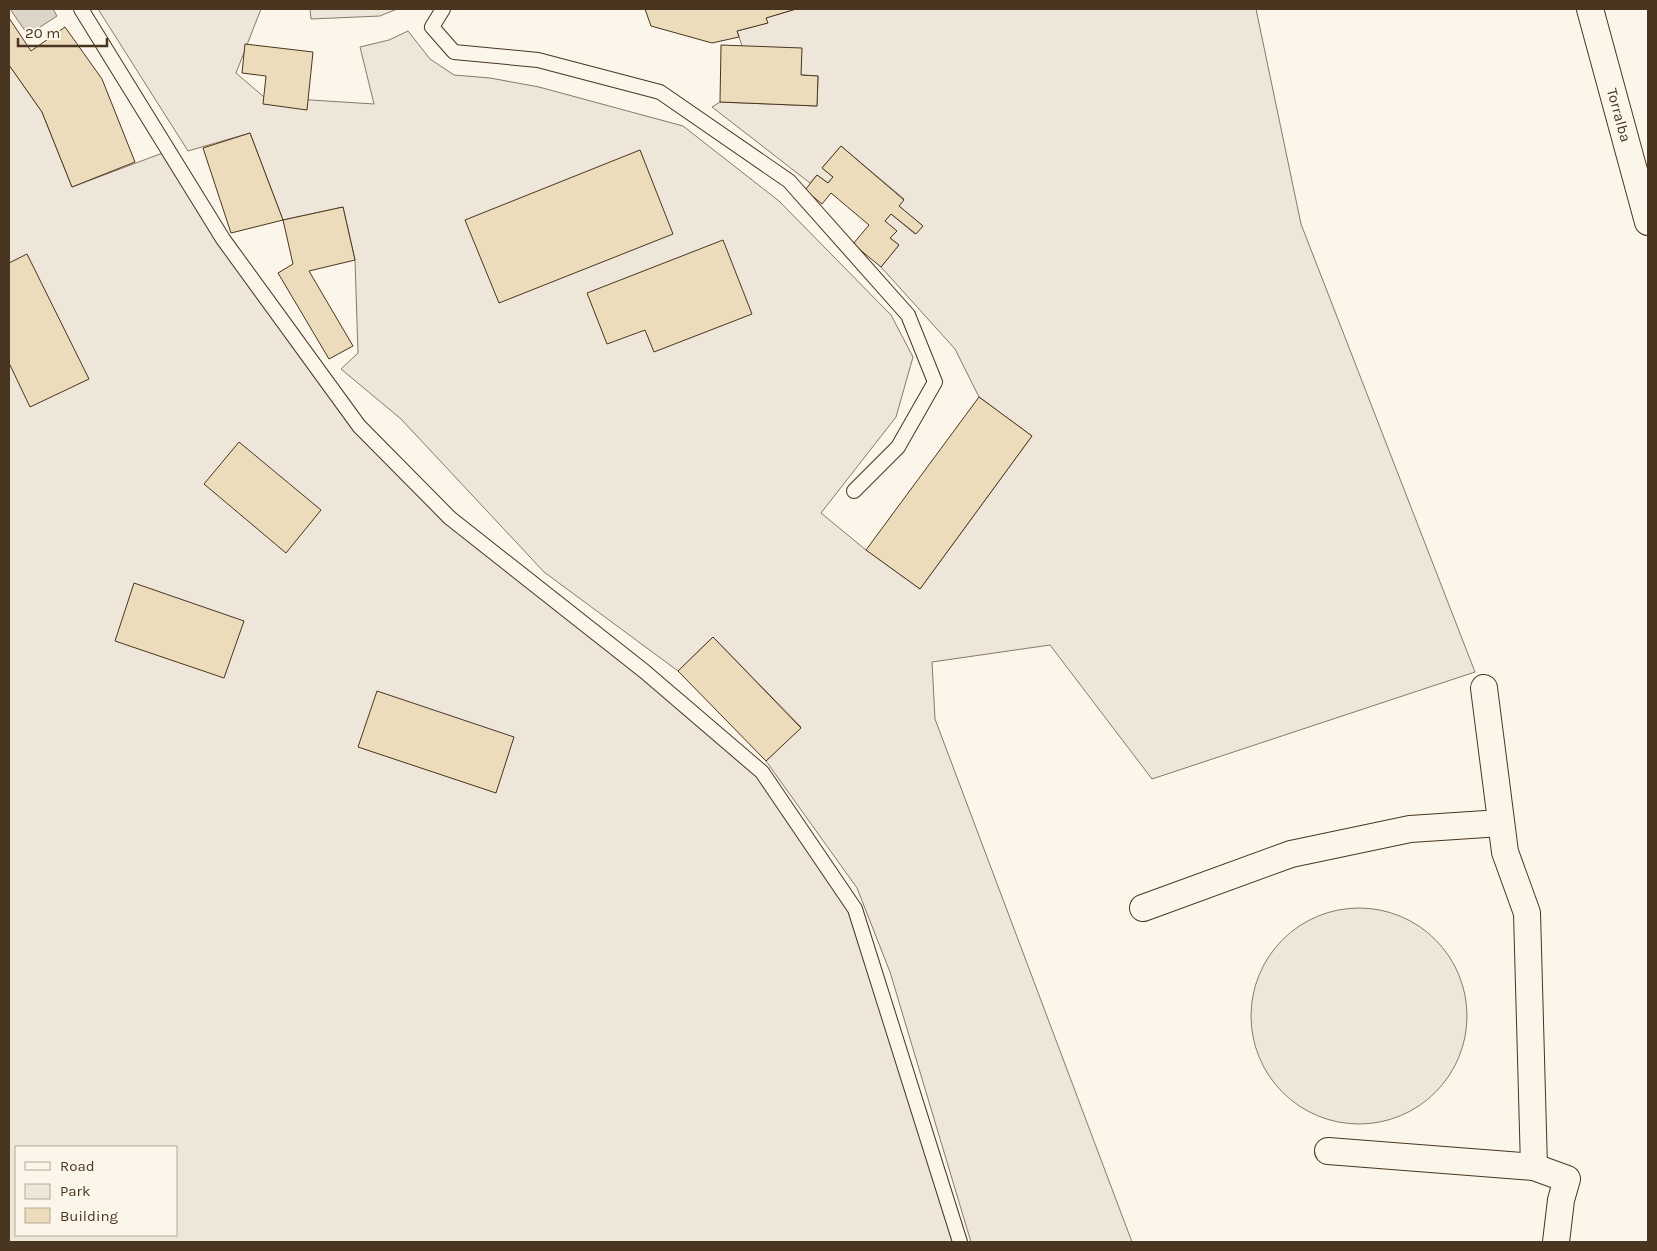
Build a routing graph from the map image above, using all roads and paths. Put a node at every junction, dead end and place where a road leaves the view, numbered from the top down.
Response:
1 (81, 9) edge
2 (443, 9) edge
3 (1590, 9) edge
4 (1648, 222) edge
5 (854, 491) dead end
6 (1484, 688) dead end
7 (1501, 823) junction
8 (1143, 908) dead end
9 (1328, 1151) dead end
10 (1534, 1166) junction
11 (960, 1242) edge
12 (1556, 1242) edge

1 - 11 lane
2 - 5 lane
3 - 4 street, Torralba
6 - 7 street
7 - 8 street
7 - 10 street
9 - 10 street
10 - 12 street

